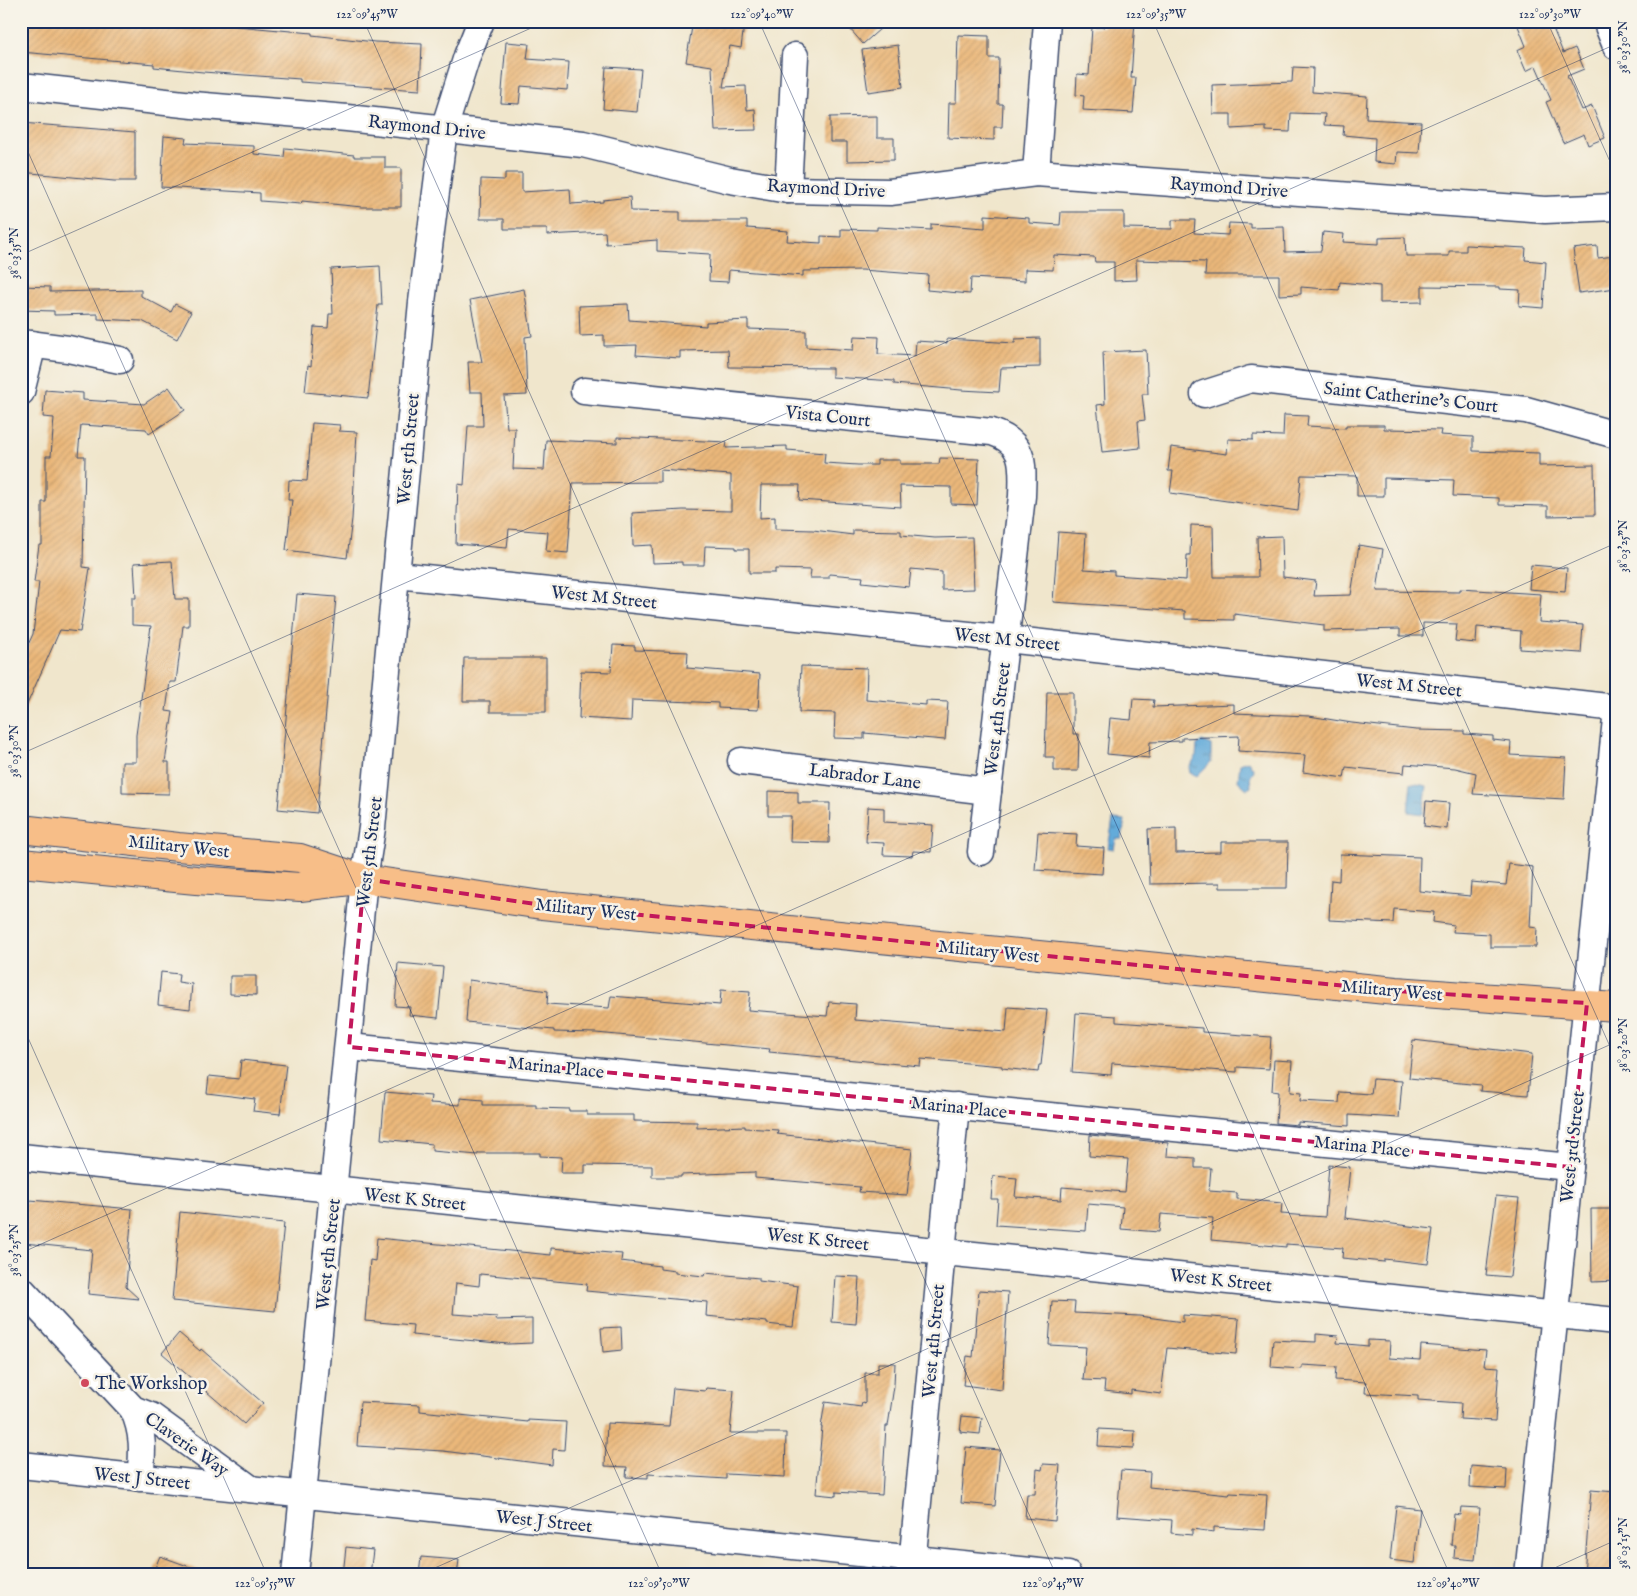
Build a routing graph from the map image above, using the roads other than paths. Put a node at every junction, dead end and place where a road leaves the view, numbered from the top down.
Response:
1 (481, 21) edge
2 (1047, 21) edge
3 (1606, 21) edge
4 (1616, 46) edge
5 (795, 56) dead end
6 (31, 87) edge
7 (444, 129) junction
8 (1036, 172) junction
9 (788, 190) junction
10 (1616, 207) edge
11 (27, 344) edge
12 (120, 360) dead end
13 (584, 391) dead end
14 (21, 392) edge
15 (1204, 394) dead end
16 (1616, 435) edge
17 (1022, 496) joint
18 (397, 575) junction
19 (1007, 639) junction
20 (1616, 708) edge
21 (1616, 719) edge
22 (741, 761) dead end
23 (988, 791) junction
24 (21, 829) edge
25 (981, 852) dead end
26 (21, 863) edge
27 (364, 879) junction
28 (1587, 1004) junction
29 (1616, 1007) edge
30 (349, 1047) junction
31 (956, 1106) junction
32 (21, 1157) edge
33 (1570, 1167) junction
34 (334, 1190) junction
35 (942, 1252) junction
36 (25, 1296) edge
37 (1555, 1315) junction
38 (1616, 1321) edge
39 (133, 1409) junction
40 (21, 1465) edge
41 (140, 1478) junction
42 (252, 1489) junction
43 (302, 1496) junction
44 (911, 1567) edge
45 (295, 1575) edge
46 (1068, 1575) edge
47 (1528, 1575) edge

1 - 7 street, West 5th Street
2 - 8 street
3 - 4 street
5 - 9 street
6 - 7 street, Raymond Drive
7 - 9 street, Raymond Drive
7 - 18 street, West 5th Street
8 - 9 street, Raymond Drive
8 - 10 street, Raymond Drive
11 - 12 street
11 - 14 street
13 - 17 street, Vista Court
15 - 16 street, Saint Catherine's Court
17 - 19 street, West 4th Street
18 - 19 street, West M Street
18 - 27 street, West 5th Street
19 - 20 street, West M Street
19 - 23 street, West 4th Street
21 - 28 street, West 3rd Street
22 - 23 street, Labrador Lane
23 - 25 street, West 4th Street
24 - 27 main road, Military West
26 - 27 main road, Military West
27 - 28 main road, Military West
27 - 30 street, West 5th Street
28 - 29 main road, Military West
28 - 33 street, West 3rd Street
30 - 31 street, Marina Place
30 - 34 street, West 5th Street
31 - 33 street, Marina Place
31 - 35 street, West 4th Street
32 - 34 street, West K Street
33 - 37 street, West 3rd Street
34 - 35 street, West K Street
34 - 43 street, West 5th Street
35 - 37 street, West K Street
35 - 44 street, West 4th Street
36 - 39 street, Claverie Way
37 - 38 street, West K Street
37 - 47 street, West 3rd Street
39 - 41 street
39 - 42 street, Claverie Way
40 - 41 street, West J Street
41 - 42 street, West J Street
42 - 43 street, West J Street
43 - 44 street, West J Street
43 - 45 street, West 5th Street
44 - 46 street, West J Street

